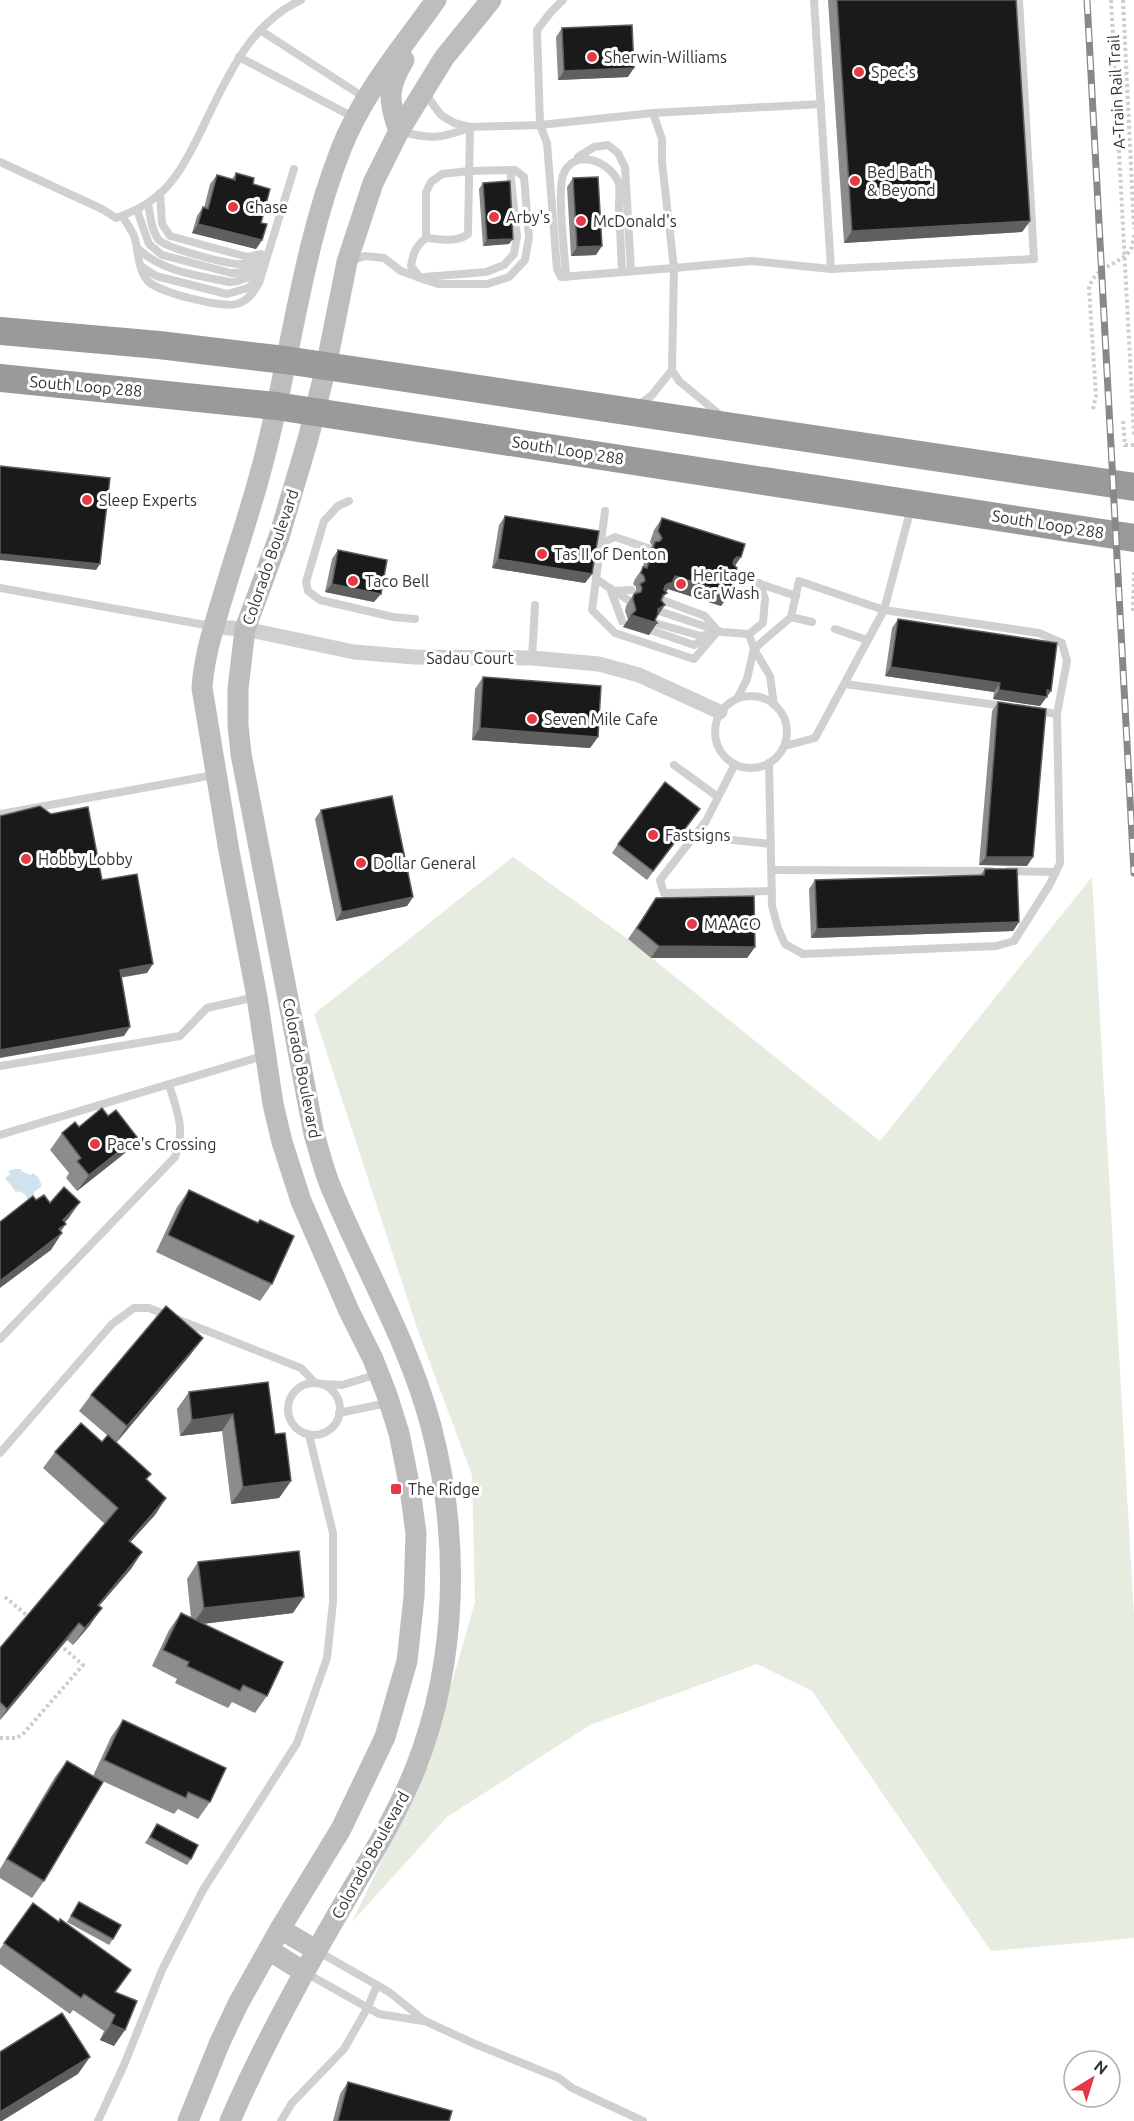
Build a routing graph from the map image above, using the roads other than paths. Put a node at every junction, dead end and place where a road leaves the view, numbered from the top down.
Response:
1 (301, 0) edge
2 (436, 0) edge
3 (445, 0) edge
4 (491, 0) edge
5 (563, 0) edge
6 (814, 0) edge
7 (1019, 0) edge
8 (260, 30) junction
9 (239, 57) junction
10 (428, 81) junction
11 (366, 99) junction
12 (821, 105) junction
13 (653, 113) junction
14 (357, 119) junction
15 (540, 125) junction
16 (470, 127) junction
17 (399, 131) junction
18 (0, 162) edge
19 (571, 162) junction
20 (294, 169) dead end
21 (510, 170) junction
22 (469, 171) junction
23 (160, 193) junction
24 (148, 203) junction
25 (137, 210) junction
26 (122, 216) junction
27 (426, 238) junction
28 (137, 248) junction
29 (266, 257) junction
30 (347, 262) junction
31 (140, 265) junction
32 (674, 268) junction
33 (831, 269) junction
34 (631, 271) junction
35 (622, 272) junction
36 (261, 275) junction
37 (566, 277) junction
38 (420, 278) junction
39 (0, 331) edge
40 (285, 360) junction
41 (326, 367) junction
42 (672, 370) junction
43 (0, 378) edge
44 (276, 406) junction
45 (315, 411) junction
46 (630, 412) junction
47 (737, 428) junction
48 (1134, 488) edge
49 (349, 501) dead end
50 (912, 503) junction
51 (605, 511) dead end
52 (1134, 538) edge
53 (600, 544) junction
54 (648, 548) dead end
55 (731, 574) edge
56 (596, 579) junction
57 (759, 583) junction
58 (0, 588) edge
59 (632, 590) dead end
60 (611, 591) junction
61 (796, 596) junction
62 (628, 600) dead end
63 (662, 600) edge
64 (535, 605) dead end
65 (884, 610) junction
66 (659, 611) edge
67 (623, 617) dead end
68 (791, 617) junction
69 (416, 618) dead end
70 (812, 622) dead end
71 (213, 627) junction
72 (654, 627) edge
73 (245, 629) junction
74 (835, 629) dead end
75 (718, 631) junction
76 (749, 634) junction
77 (867, 640) junction
78 (754, 649) junction
79 (532, 658) junction
80 (845, 684) junction
81 (738, 697) junction
82 (774, 705) junction
83 (1013, 708) edge
84 (1024, 709) edge
85 (720, 712) junction
86 (1057, 714) junction
87 (785, 746) junction
88 (769, 763) junction
89 (735, 764) junction
90 (674, 765) dead end
91 (216, 775) junction
92 (718, 796) junction
93 (0, 814) edge
94 (694, 836) junction
95 (771, 844) junction
96 (772, 870) junction
97 (1056, 872) junction
98 (772, 891) junction
99 (257, 997) junction
100 (297, 1049) junction
101 (267, 1054) junction
102 (0, 1066) edge
103 (169, 1084) junction
104 (0, 1135) edge
105 (0, 1339) edge
106 (411, 1366) junction
107 (380, 1374) junction
108 (317, 1383) junction
109 (420, 1395) junction
110 (390, 1402) junction
111 (339, 1413) junction
112 (309, 1435) junction
113 (0, 1453) edge
114 (280, 1929) junction
115 (269, 1950) junction
116 (316, 1950) junction
117 (304, 1971) junction
118 (377, 1985) junction
119 (368, 2007) junction
120 (425, 2021) junction
121 (98, 2121) edge
122 (188, 2121) edge
123 (230, 2121) edge
124 (280, 2121) edge
125 (644, 2121) edge

1 - 8 lane
2 - 11 street, Colorado Boulevard
3 - 17 street
4 - 10 street, Colorado Boulevard
5 - 15 lane
6 - 12 lane
7 - 33 lane
8 - 9 lane
8 - 11 lane
9 - 14 lane
9 - 23 lane
10 - 16 lane
10 - 17 street, Colorado Boulevard
11 - 14 street, Colorado Boulevard
12 - 13 lane
12 - 33 lane
13 - 15 lane
13 - 32 lane
14 - 40 street, Colorado Boulevard
15 - 16 lane
15 - 37 lane
16 - 17 lane
16 - 22 lane
17 - 30 street, Colorado Boulevard
18 - 26 lane
19 - 34 lane
19 - 35 lane
19 - 37 lane
20 - 29 lane
21 - 22 lane
21 - 38 lane
21 - 38 lane
22 - 27 lane
22 - 27 lane
23 - 24 lane
23 - 29 lane
24 - 25 lane
24 - 29 lane
25 - 26 lane
25 - 29 lane
26 - 28 lane
27 - 38 lane
28 - 29 lane
28 - 31 lane
29 - 36 lane
30 - 38 lane
30 - 41 street, Colorado Boulevard
31 - 36 lane
31 - 36 lane
32 - 33 lane
32 - 34 lane
32 - 42 lane
34 - 35 lane
35 - 37 lane
39 - 40 highway
40 - 41 highway
40 - 44 street, Colorado Boulevard
41 - 45 street, Colorado Boulevard
41 - 46 highway
42 - 46 lane
42 - 47 lane
43 - 44 highway, South Loop 288
44 - 45 highway, South Loop 288
44 - 71 street, Colorado Boulevard
45 - 50 highway, South Loop 288
45 - 73 street, Colorado Boulevard
46 - 47 highway
47 - 48 highway
49 - 69 lane
50 - 52 highway, South Loop 288
50 - 65 lane
51 - 53 lane
53 - 54 lane
53 - 56 lane
55 - 57 lane
56 - 60 lane
56 - 75 lane
57 - 61 lane
57 - 76 lane
58 - 71 lane
59 - 60 lane
60 - 62 lane
60 - 67 lane
61 - 65 lane
61 - 68 lane
63 - 75 lane
64 - 79 lane
65 - 77 lane
65 - 86 lane
66 - 75 lane
68 - 70 lane
68 - 78 lane
71 - 73 street, Sadau Court
71 - 91 street, Colorado Boulevard
72 - 75 lane
73 - 79 street, Sadau Court
73 - 100 street, Colorado Boulevard
74 - 77 lane
75 - 76 lane
76 - 78 lane
77 - 80 lane
78 - 81 lane
78 - 82 lane
79 - 85 street, Sadau Court
80 - 83 lane
80 - 87 lane
81 - 82 lane
81 - 85 lane
82 - 87 lane
84 - 86 lane
85 - 89 lane
86 - 97 lane
87 - 88 lane
88 - 89 lane
88 - 95 lane
89 - 92 lane
90 - 92 lane
91 - 93 lane
91 - 99 street, Colorado Boulevard
92 - 94 lane
94 - 95 lane
94 - 98 lane
95 - 96 lane
96 - 97 lane
96 - 98 lane
97 - 98 lane
99 - 101 street, Colorado Boulevard
99 - 102 lane
100 - 101 street
100 - 106 street, Colorado Boulevard
101 - 103 lane
101 - 107 street, Colorado Boulevard
103 - 104 lane
103 - 105 lane
106 - 107 street
106 - 109 street, Colorado Boulevard
107 - 108 lane
107 - 110 street, Colorado Boulevard
108 - 111 lane
108 - 112 lane
108 - 113 lane
109 - 110 street
109 - 116 street, Colorado Boulevard
110 - 111 lane
110 - 114 street, Colorado Boulevard
111 - 112 lane
112 - 121 lane
114 - 115 street, Colorado Boulevard
114 - 116 street
115 - 117 street
115 - 122 street, Colorado Boulevard
116 - 117 street, Colorado Boulevard
116 - 118 lane
117 - 119 lane
117 - 123 street, Colorado Boulevard
118 - 119 lane
118 - 120 lane
119 - 120 lane
119 - 124 lane
120 - 125 lane

